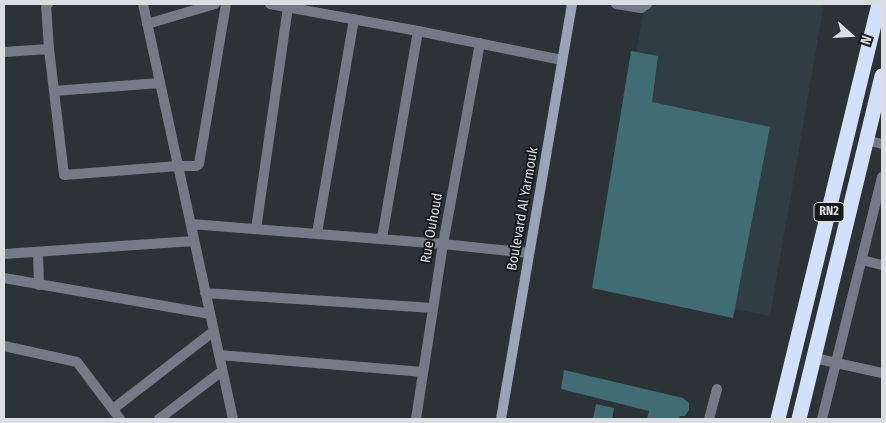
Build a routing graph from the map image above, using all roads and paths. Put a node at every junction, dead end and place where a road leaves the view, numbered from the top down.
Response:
1 (48, 4) edge
2 (143, 4) edge
3 (215, 4) edge
4 (226, 4) edge
5 (270, 4) edge
6 (572, 4) edge
7 (616, 4) edge
8 (647, 4) edge
9 (879, 4) edge
10 (288, 7) junction
11 (354, 19) junction
12 (147, 24) junction
13 (418, 31) junction
14 (480, 43) junction
15 (49, 49) junction
16 (4, 52) edge
17 (562, 60) junction
18 (882, 76) edge
19 (160, 83) junction
20 (54, 91) junction
21 (866, 140) junction
22 (882, 144) edge
23 (178, 166) junction
24 (882, 177) edge
25 (190, 224) junction
26 (256, 229) junction
27 (317, 233) junction
28 (382, 238) junction
29 (194, 241) junction
30 (443, 244) junction
31 (38, 252) junction
32 (529, 253) junction
33 (4, 254) edge
34 (862, 260) junction
35 (882, 265) edge
36 (4, 278) edge
37 (39, 285) junction
38 (205, 292) junction
39 (433, 308) junction
40 (210, 314) junction
41 (214, 331) junction
42 (4, 346) edge
43 (219, 356) junction
44 (814, 358) junction
45 (836, 362) junction
46 (222, 370) junction
47 (423, 372) junction
48 (882, 373) edge
49 (717, 389) dead end
50 (113, 409) junction
51 (120, 419) edge
52 (159, 419) edge
53 (233, 419) edge
54 (416, 419) edge
55 (501, 419) edge
56 (709, 419) edge
57 (778, 419) edge
58 (799, 419) edge
59 (822, 419) edge

1 - 15 street
2 - 12 street
3 - 12 street
4 - 23 street
5 - 10 street
6 - 17 street, Boulevard Al Yarmouk
7 - 8 street
9 - 57 highway, RN2
10 - 11 street
10 - 26 street
11 - 13 street
11 - 27 street
12 - 19 street
13 - 14 street
13 - 28 street
14 - 17 street
14 - 30 street, Rue Ouhoud
15 - 16 street
15 - 20 street
17 - 32 street, Boulevard Al Yarmouk
18 - 21 highway, RN2
19 - 20 street
19 - 23 street
20 - 23 street
21 - 22 street
21 - 44 highway, RN2
23 - 25 street
24 - 34 street
25 - 26 street
25 - 29 street
26 - 27 street
27 - 28 street
28 - 30 street
29 - 31 street
29 - 38 street
30 - 32 street
30 - 39 street, Rue Ouhoud
31 - 33 street
31 - 37 street
32 - 55 street, Boulevard Al Yarmouk
34 - 35 street
34 - 45 street
36 - 37 street
37 - 40 street
38 - 39 street
38 - 40 street
39 - 47 street, Rue Ouhoud
40 - 41 street
41 - 43 street
41 - 50 street
42 - 50 street
43 - 46 street
43 - 47 street
44 - 45 street
44 - 58 highway, RN2
45 - 48 street
45 - 59 street
46 - 52 street
46 - 53 street
47 - 54 street, Rue Ouhoud
49 - 56 street
50 - 51 street

